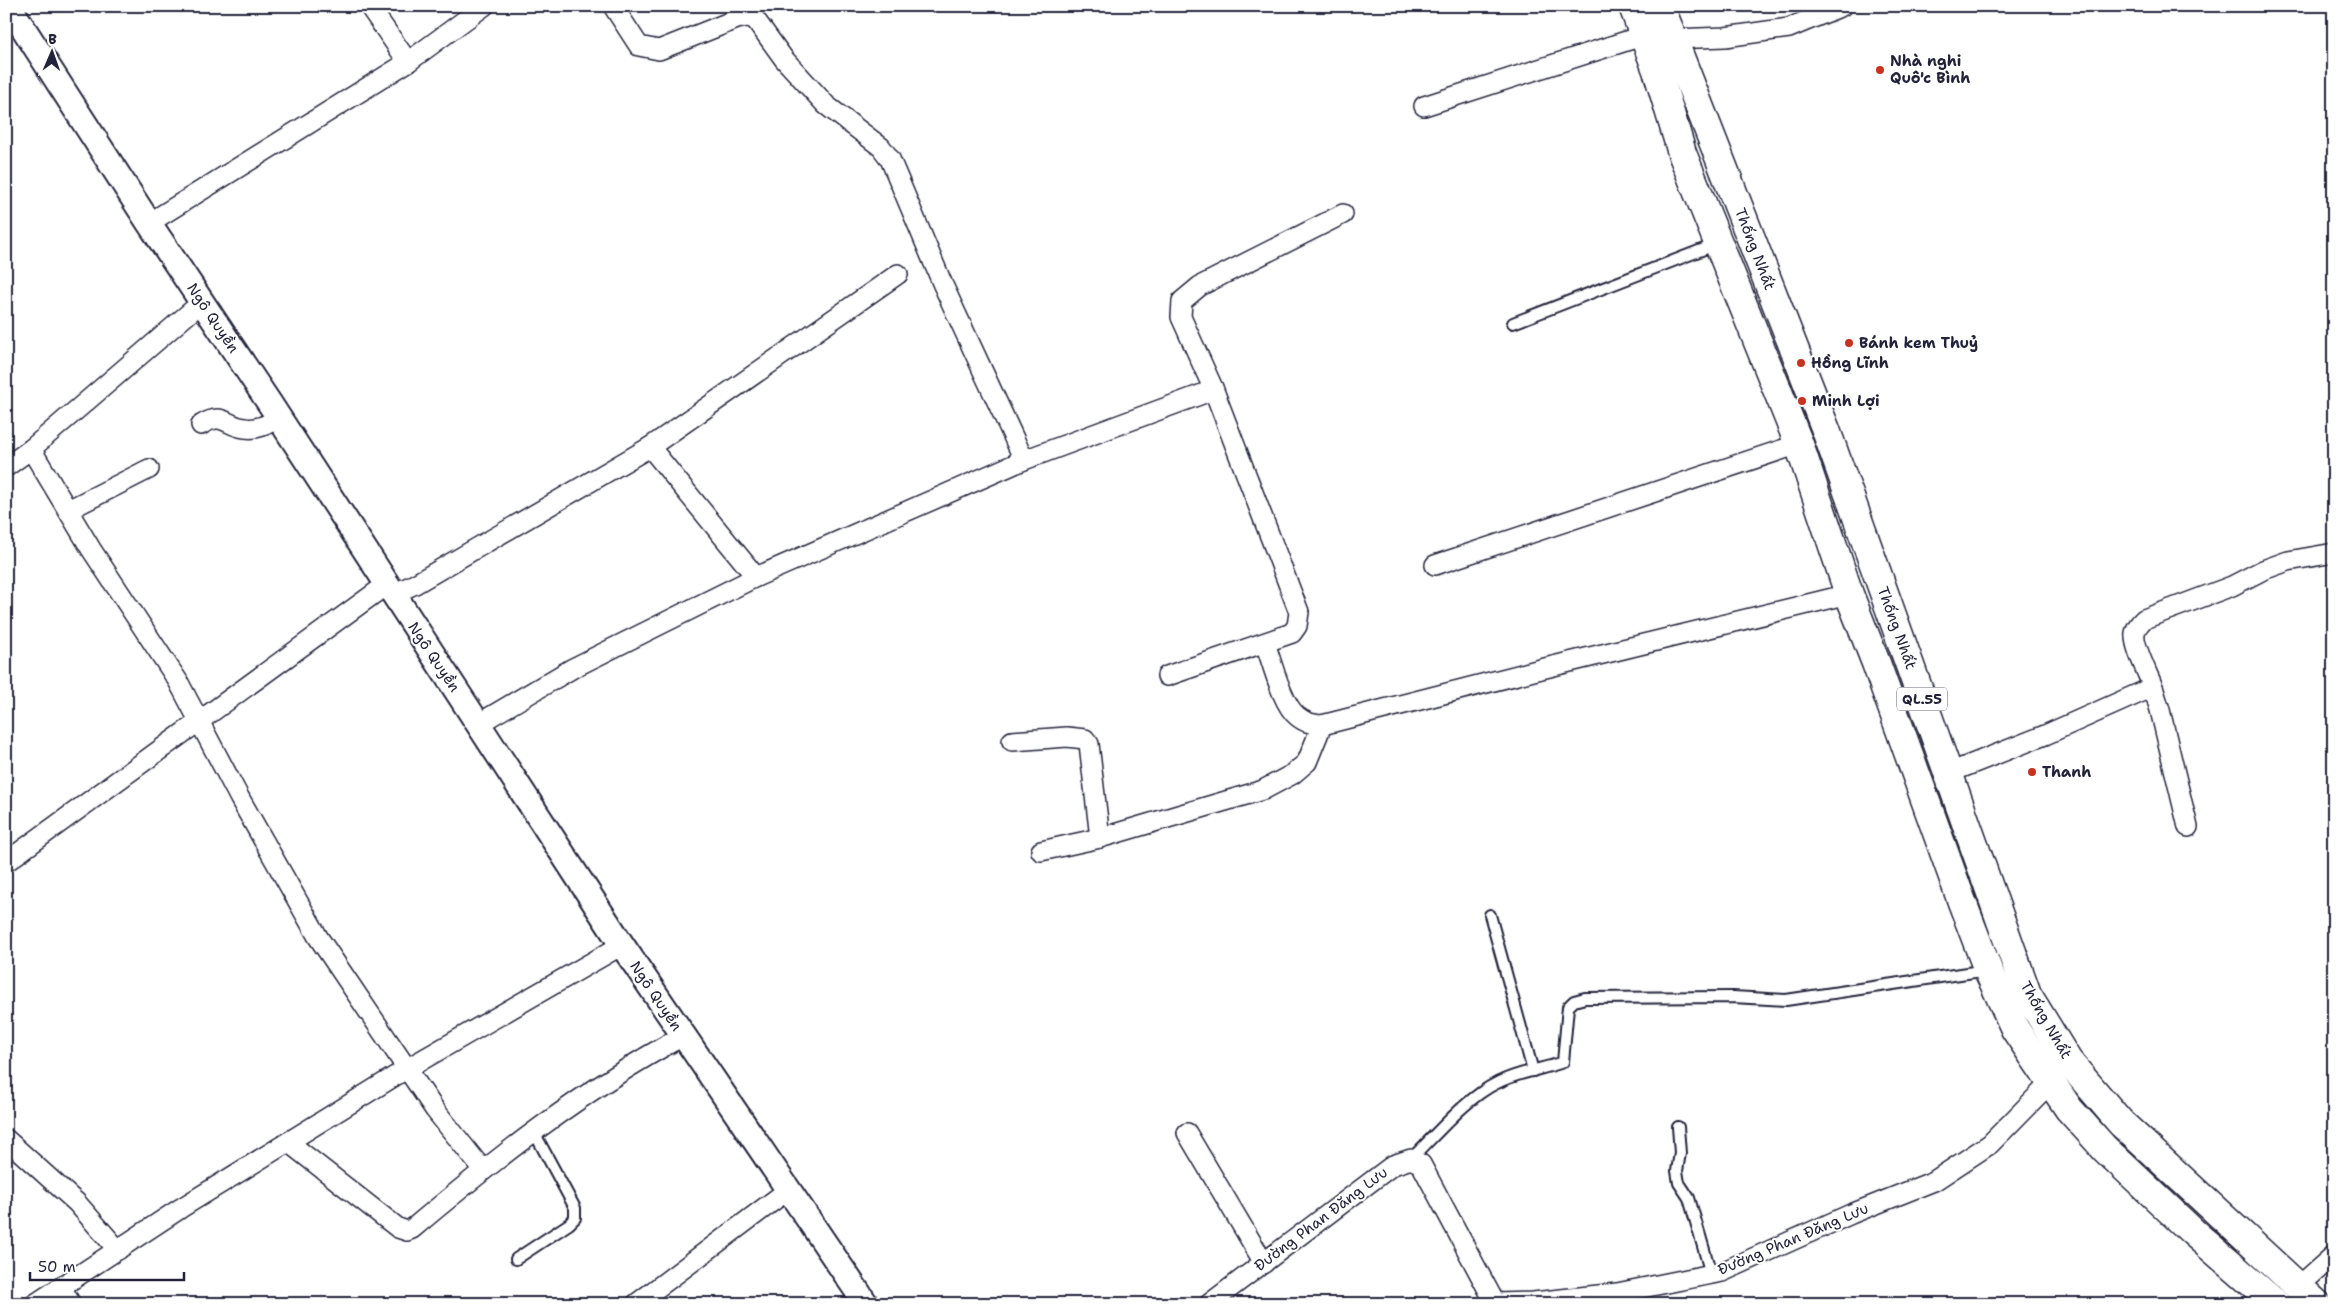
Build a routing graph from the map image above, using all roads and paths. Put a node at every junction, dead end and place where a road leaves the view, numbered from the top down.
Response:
1 (369, 6) edge
2 (484, 6) edge
3 (613, 6) edge
4 (1633, 6) edge
5 (1660, 6) edge
6 (1842, 6) edge
7 (14, 13) edge
8 (1645, 35) junction
9 (1673, 39) junction
10 (408, 62) junction
11 (1670, 69) junction
12 (1424, 106) dead end
13 (1343, 214) dead end
14 (149, 223) junction
15 (1718, 243) junction
16 (898, 274) dead end
17 (202, 302) junction
18 (1512, 323) dead end
19 (1213, 388) junction
20 (279, 418) junction
21 (201, 425) dead end
22 (1799, 444) junction
23 (650, 447) junction
24 (31, 448) junction
25 (1024, 460) junction
26 (6, 467) edge
27 (149, 469) dead end
28 (68, 510) junction
29 (2334, 553) edge
30 (1434, 565) dead end
31 (756, 577) junction
32 (389, 590) junction
33 (1849, 594) junction
34 (1265, 644) junction
35 (1905, 652) junction
36 (1876, 664) junction
37 (1168, 676) dead end
38 (2152, 687) junction
39 (201, 722) junction
40 (478, 724) junction
41 (1322, 725) junction
42 (1012, 741) dead end
43 (1948, 773) junction
44 (2188, 827) dead end
45 (1100, 838) junction
46 (1041, 851) dead end
47 (6, 862) edge
48 (1490, 915) dead end
49 (622, 945) junction
50 (1988, 970) junction
51 (683, 1036) junction
52 (408, 1068) junction
53 (1534, 1071) junction
54 (2050, 1083) junction
55 (1678, 1127) dead end
56 (534, 1132) junction
57 (1188, 1133) dead end
58 (6, 1139) edge
59 (288, 1142) junction
60 (1411, 1159) junction
61 (483, 1170) junction
62 (788, 1190) junction
63 (2215, 1212) junction
64 (2193, 1232) junction
65 (118, 1250) junction
66 (2334, 1255) edge
67 (516, 1259) dead end
68 (1264, 1263) junction
69 (1710, 1274) junction
70 (61, 1286) junction
71 (2308, 1295) edge
72 (660, 1297) edge
73 (1620, 1298) edge
74 (1495, 1303) edge
75 (35, 1304) edge
76 (71, 1304) edge
77 (636, 1304) edge
78 (866, 1304) edge
79 (1209, 1304) edge
80 (2276, 1304) edge

1 - 10 street
2 - 10 street
3 - 25 street
4 - 8 highway, Thống Nhất / QL.55
5 - 9 highway, Thống Nhất / QL.55
6 - 9 street
7 - 14 street, Ngô Quyền
8 - 11 highway, Thống Nhất / QL.55
8 - 12 street
9 - 11 highway, Thống Nhất / QL.55
10 - 14 street
11 - 15 highway, Thống Nhất / QL.55
11 - 35 highway, Thống Nhất / QL.55
13 - 19 street
14 - 17 street, Ngô Quyền
15 - 18 lane
15 - 22 highway, Thống Nhất / QL.55
16 - 23 street
17 - 20 street, Ngô Quyền
17 - 24 street
19 - 25 street
19 - 34 street
20 - 21 street
20 - 32 street, Ngô Quyền
22 - 30 street
22 - 33 highway, Thống Nhất / QL.55
23 - 31 street
23 - 32 street
24 - 26 street
24 - 28 street
25 - 31 street
27 - 28 street
28 - 39 street
29 - 38 street
31 - 40 street
32 - 39 street
32 - 40 street, Ngô Quyền
33 - 36 highway, Thống Nhất / QL.55
33 - 41 street
34 - 37 street
34 - 41 street
35 - 36 highway
35 - 43 highway, Thống Nhất / QL.55
36 - 50 highway, Thống Nhất / QL.55
38 - 43 street
38 - 44 street
39 - 47 street
39 - 52 street
40 - 49 street, Ngô Quyền
41 - 45 street
42 - 45 street
43 - 63 highway, Thống Nhất / QL.55
45 - 46 street
48 - 53 lane
49 - 51 street, Ngô Quyền
49 - 52 street
50 - 53 lane
50 - 54 highway, Thống Nhất / QL.55
51 - 56 street
51 - 62 street, Ngô Quyền
52 - 59 street
52 - 61 street
53 - 60 lane
54 - 64 highway, Thống Nhất / QL.55
54 - 69 street, Đường Phan Đăng Lưu
55 - 69 lane
56 - 61 street
56 - 67 lane
57 - 68 street
58 - 65 street
59 - 61 street
59 - 65 street
60 - 68 street, Đường Phan Đăng Lưu
60 - 74 street, Đường Phan Đăng Lưu
62 - 72 street
62 - 78 street, Ngô Quyền
63 - 64 highway
63 - 71 highway, Thống Nhất / QL.55
64 - 80 highway, Thống Nhất / QL.55
65 - 70 street
66 - 71 street
68 - 79 street, Đường Phan Đăng Lưu
69 - 73 street, Đường Phan Đăng Lưu
70 - 75 street
70 - 76 street
72 - 77 street
73 - 74 street, Đường Phan Đăng Lưu

